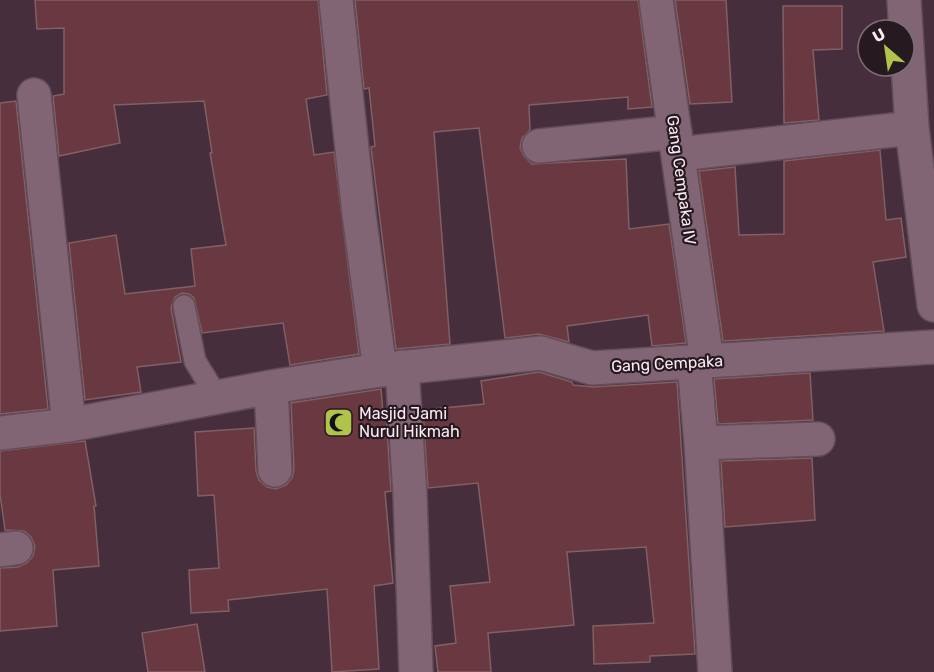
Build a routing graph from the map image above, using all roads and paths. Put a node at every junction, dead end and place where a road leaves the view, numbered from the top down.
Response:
1 (336, 0) edge
2 (656, 0) edge
3 (904, 0) edge
4 (34, 95) dead end
5 (912, 128) junction
6 (677, 143) junction
7 (539, 146) dead end
8 (934, 304) edge
9 (184, 306) dead end
10 (934, 347) edge
11 (701, 362) junction
12 (391, 369) junction
13 (271, 387) junction
14 (216, 397) junction
15 (69, 425) junction
16 (0, 433) edge
17 (818, 439) dead end
18 (701, 443) junction
19 (275, 470) dead end
20 (416, 672) edge
21 (715, 672) edge

1 - 12 street
2 - 6 street, Gang Cempaka IV
3 - 5 street
4 - 15 street
5 - 6 street
5 - 8 street
6 - 7 street
6 - 11 street, Gang Cempaka IV
9 - 14 lane
10 - 11 street, Gang Cempaka
11 - 12 street, Gang Cempaka
11 - 18 street, Gang Cempaka IV
12 - 13 street, Gang Cempaka
12 - 20 street
13 - 14 street, Gang Cempaka
13 - 19 street
14 - 15 street, Gang Cempaka
15 - 16 street, Gang Cempaka
17 - 18 street
18 - 21 street, Gang Cempaka IV

